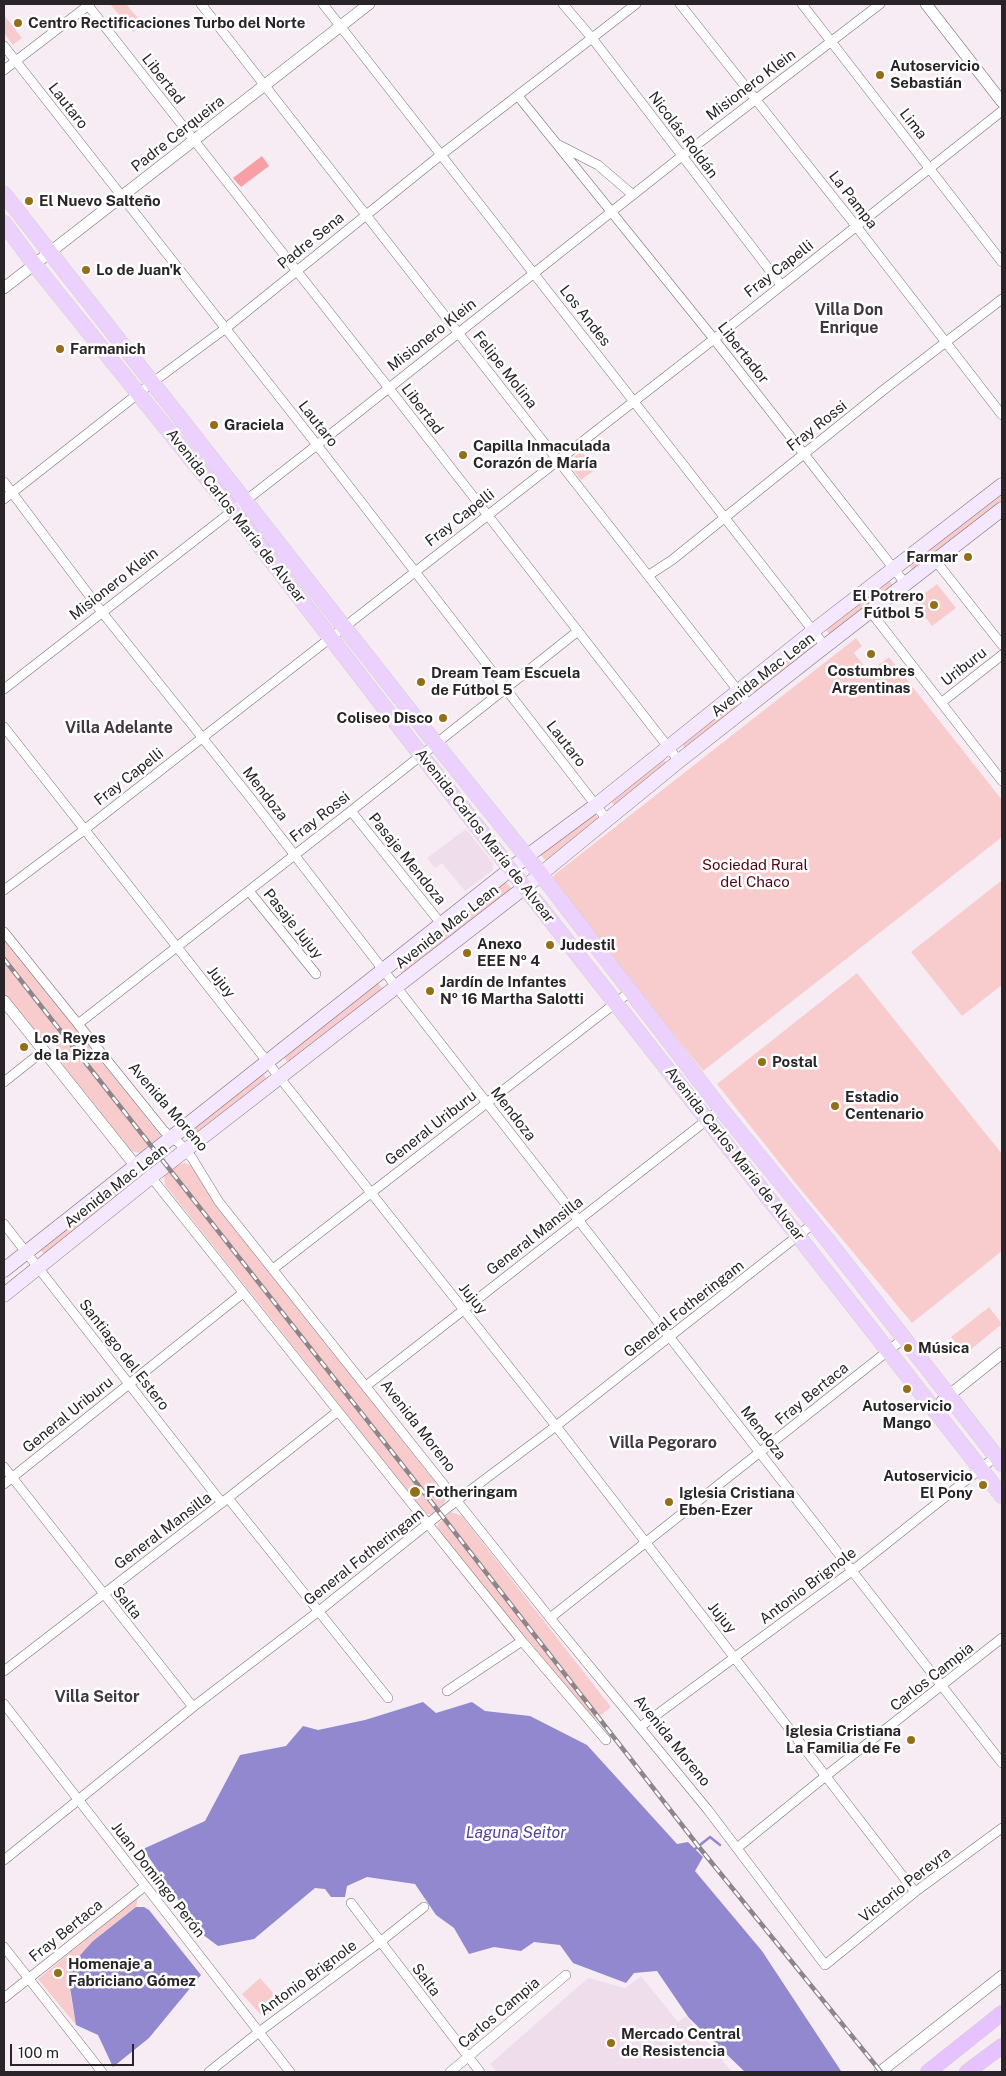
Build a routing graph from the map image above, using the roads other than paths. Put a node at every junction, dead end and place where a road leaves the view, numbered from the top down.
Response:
1 (88, 4) edge
2 (201, 4) edge
3 (323, 4) edge
4 (369, 4) edge
5 (563, 4) edge
6 (636, 4) edge
7 (680, 4) edge
8 (802, 4) edge
9 (880, 4) edge
10 (926, 4) edge
11 (341, 26) junction
12 (592, 38) junction
13 (831, 42) junction
14 (4, 46) edge
15 (16, 61) junction
16 (4, 70) edge
17 (265, 86) junction
18 (518, 96) junction
19 (755, 98) junction
20 (1002, 102) edge
21 (1002, 111) edge
22 (194, 141) junction
23 (556, 143) junction
24 (442, 154) junction
25 (682, 156) junction
26 (929, 167) junction
27 (4, 194) edge
28 (633, 195) junction
29 (121, 197) junction
30 (4, 210) edge
31 (611, 212) junction
32 (366, 215) junction
33 (4, 223) edge
34 (856, 226) junction
35 (42, 258) junction
36 (1002, 262) edge
37 (296, 270) junction
38 (534, 272) junction
39 (780, 285) junction
40 (4, 288) edge
41 (1002, 299) edge
42 (226, 328) junction
43 (458, 332) junction
44 (714, 338) junction
45 (946, 342) junction
46 (388, 387) junction
47 (146, 388) junction
48 (633, 401) junction
49 (1002, 415) edge
50 (317, 445) junction
51 (805, 453) junction
52 (557, 460) junction
53 (4, 482) edge
54 (1002, 485) edge
55 (12, 492) junction
56 (4, 499) edge
57 (238, 505) junction
58 (1002, 510) edge
59 (486, 515) junction
60 (724, 517) junction
61 (935, 560) junction
62 (894, 570) junction
63 (415, 571) junction
64 (649, 575) junction
65 (905, 584) junction
66 (101, 611) junction
67 (870, 611) junction
68 (578, 631) junction
69 (813, 631) junction
70 (337, 632) junction
71 (1002, 645) edge
72 (825, 646) junction
73 (1002, 655) edge
74 (4, 689) edge
75 (505, 690) junction
76 (738, 690) junction
77 (942, 702) junction
78 (750, 706) junction
79 (4, 727) edge
80 (202, 737) junction
81 (668, 748) junction
82 (428, 749) junction
83 (679, 761) junction
84 (1002, 782) edge
85 (596, 805) junction
86 (351, 811) junction
87 (608, 821) junction
88 (84, 830) junction
89 (294, 854) junction
90 (519, 863) junction
91 (533, 880) junction
92 (4, 890) edge
93 (249, 890) junction
94 (442, 925) junction
95 (4, 932) edge
96 (177, 946) junction
97 (384, 971) junction
98 (316, 974) dead end
99 (396, 987) junction
100 (623, 997) junction
101 (4, 1001) edge
102 (78, 1024) junction
103 (44, 1051) junction
104 (268, 1063) junction
105 (280, 1078) junction
106 (4, 1082) edge
107 (487, 1103) junction
108 (715, 1114) junction
109 (173, 1136) junction
110 (187, 1151) junction
111 (135, 1165) junction
112 (151, 1177) junction
113 (370, 1193) junction
114 (579, 1220) junction
115 (4, 1224) edge
116 (807, 1229) junction
117 (26, 1253) junction
118 (38, 1269) junction
119 (273, 1269) junction
120 (4, 1270) edge
121 (243, 1293) junction
122 (4, 1295) edge
123 (463, 1309) junction
124 (670, 1337) junction
125 (896, 1344) junction
126 (1001, 1355) edge
127 (130, 1383) junction
128 (366, 1386) junction
129 (946, 1398) junction
130 (337, 1412) junction
131 (556, 1426) junction
132 (761, 1453) junction
133 (991, 1465) edge
134 (4, 1467) edge
135 (12, 1478) junction
136 (1002, 1479) edge
137 (4, 1484) edge
138 (1002, 1496) edge
139 (225, 1500) junction
140 (456, 1501) junction
141 (428, 1524) junction
142 (646, 1544) junction
143 (852, 1571) junction
144 (103, 1594) junction
145 (319, 1611) junction
146 (550, 1618) junction
147 (1002, 1638) edge
148 (522, 1641) junction
149 (736, 1658) junction
150 (4, 1671) edge
151 (943, 1686) junction
152 (447, 1692) dead end
153 (388, 1698) dead end
154 (4, 1704) edge
155 (193, 1707) junction
156 (640, 1727) junction
157 (606, 1740) dead end
158 (1002, 1763) edge
159 (826, 1775) junction
160 (79, 1800) junction
161 (1002, 1828) edge
162 (737, 1848) junction
163 (4, 1860) edge
164 (145, 1886) junction
165 (915, 1892) junction
166 (351, 1903) dead end
167 (424, 1907) dead end
168 (380, 1942) junction
169 (4, 1947) edge
170 (825, 1964) joint
171 (566, 1975) dead end
172 (1002, 1976) edge
173 (29, 1979) junction
174 (4, 1998) edge
175 (1002, 2013) edge
176 (259, 2032) junction
177 (1002, 2046) edge
178 (468, 2058) junction
179 (102, 2072) edge
180 (209, 2072) edge
181 (290, 2072) edge
182 (450, 2072) edge
183 (480, 2072) edge
184 (880, 2072) edge
185 (928, 2072) edge
186 (967, 2072) edge

1 - 15 street
1 - 22 street, Libertad
2 - 17 street, Felipe Molina
3 - 11 street, Los Andes
4 - 11 street, Padre Cerqueira
5 - 12 street, Nicolás Roldán
6 - 12 street, Padre Sena
7 - 19 street, La Pampa
8 - 13 street, Lima
9 - 13 street, Misionero Klein
10 - 20 street
11 - 17 street, Padre Cerqueira
11 - 24 street, Los Andes
12 - 18 street, Padre Sena
12 - 25 street, Nicolás Roldán
13 - 19 street, Misionero Klein
13 - 26 street, Lima
14 - 15 street, Lautaro
15 - 16 street
15 - 29 street, Lautaro
17 - 22 street, Padre Cerqueira
17 - 32 street, Felipe Molina
18 - 23 street, Libertador
18 - 24 street, Padre Sena
19 - 25 street, Misionero Klein
19 - 34 street, La Pampa
21 - 26 street, Fray Capelli
22 - 29 street, Padre Cerqueira
22 - 37 street, Libertad
23 - 28 street, Libertador
23 - 31 street, Libertador
24 - 32 street, Padre Sena
24 - 38 street, Los Andes
25 - 28 street, Misionero Klein
25 - 39 street, Nicolás Roldán
26 - 34 street, Fray Capelli
26 - 36 street, Lima
27 - 35 main road, Avenida Carlos María de Alvear
28 - 31 street, Misionero Klein
29 - 35 street, Padre Cerqueira
29 - 42 street, Lautaro
30 - 35 main road, Avenida Carlos María de Alvear
31 - 38 street, Misionero Klein
31 - 44 street, Libertador
32 - 37 street, Padre Sena
32 - 43 street, Felipe Molina
33 - 35 main road, Avenida Carlos María de Alvear
34 - 39 street, Fray Capelli
34 - 45 street, La Pampa
35 - 40 street, Padre Cerqueira
35 - 47 main road, Avenida Carlos María de Alvear
37 - 42 street, Padre Sena
37 - 46 street, Libertad
38 - 43 street, Misionero Klein
38 - 48 street, Los Andes
39 - 44 street, Fray Capelli
41 - 45 street, Fray Rossi
42 - 47 street, Padre Sena
42 - 50 street, Lautaro
43 - 46 street, Misionero Klein
43 - 52 street, Felipe Molina
44 - 48 street, Fray Capelli
44 - 51 street, Libertador
45 - 49 street, La Pampa
45 - 51 street, Fray Rossi
46 - 50 street, Misionero Klein
46 - 59 street, Libertad
47 - 55 street, Padre Sena
47 - 57 main road, Avenida Carlos María de Alvear
48 - 52 street, Fray Capelli
48 - 60 street, Los Andes
50 - 57 street, Misionero Klein
50 - 63 street, Lautaro
51 - 60 street, Fray Rossi
51 - 62 street, Libertador
52 - 59 street, Fray Capelli
52 - 64 street, Felipe Molina
53 - 55 street, Mendoza
54 - 62 main road, Avenida Mac Lean
55 - 56 street, Padre Sena
55 - 66 street, Mendoza
57 - 66 street, Misionero Klein
57 - 70 main road, Avenida Carlos María de Alvear
58 - 61 main road, Avenida Mac Lean
59 - 63 street, Fray Capelli
59 - 68 street, Libertad
60 - 64 street, Fray Rossi
60 - 69 street, Los Andes
61 - 65 main road, Avenida Mac Lean
61 - 71 street
62 - 65 street, Libertador
62 - 69 main road, Avenida Mac Lean
63 - 70 street, Fray Capelli
63 - 75 street, Lautaro
64 - 76 street, Felipe Molina
65 - 67 main road, Avenida Mac Lean
66 - 74 street, Misionero Klein
66 - 80 street, Mendoza
67 - 72 main road, Avenida Mac Lean
67 - 77 street
68 - 75 street, Fray Rossi
68 - 81 street, Libertad
69 - 72 street, Los Andes
69 - 76 main road, Avenida Mac Lean
70 - 80 street, Fray Capelli
70 - 82 main road, Avenida Carlos María de Alvear
72 - 78 main road, Avenida Mac Lean
73 - 77 street, Uriburu
75 - 82 street, Fray Rossi
75 - 85 street, Lautaro
76 - 78 street, Felipe Molina
76 - 81 main road, Avenida Mac Lean
77 - 84 street
78 - 83 main road, Avenida Mac Lean
79 - 88 street, Jujuy
80 - 88 street, Fray Capelli
80 - 89 street, Mendoza
81 - 83 street, Libertad
81 - 85 main road, Avenida Mac Lean
82 - 86 street, Fray Rossi
82 - 90 main road, Avenida Carlos María de Alvear
83 - 87 main road, Avenida Mac Lean
85 - 87 street, Lautaro
85 - 90 main road, Avenida Mac Lean
86 - 89 street, Fray Rossi
86 - 94 street, Pasaje Mendoza
87 - 91 main road, Avenida Mac Lean
88 - 92 street, Fray Capelli
88 - 96 street, Jujuy
89 - 93 street, Fray Rossi
89 - 97 street, Mendoza
90 - 91 main road, Avenida Carlos María de Alvear
90 - 94 main road, Avenida Mac Lean
91 - 99 main road, Avenida Mac Lean
91 - 100 main road, Avenida Carlos María de Alvear
93 - 96 street, Fray Rossi
93 - 98 street, Pasaje Jujuy
94 - 97 main road, Avenida Mac Lean
95 - 102 street, Avenida Moreno
96 - 102 street, Fray Rossi
96 - 104 street, Jujuy
97 - 99 street, Mendoza
97 - 104 main road, Avenida Mac Lean
99 - 105 main road, Avenida Mac Lean
99 - 107 street, Mendoza
100 - 107 street, General Uriburu
100 - 108 main road, Avenida Carlos María de Alvear
101 - 103 street
102 - 109 street, Avenida Moreno
103 - 106 street
103 - 111 street
104 - 105 street, Jujuy
104 - 109 main road, Avenida Mac Lean
105 - 110 main road, Avenida Mac Lean
105 - 113 street, Jujuy
107 - 113 street, General Uriburu
107 - 114 street, Mendoza
108 - 114 street, General Mansilla
108 - 116 main road, Avenida Carlos María de Alvear
109 - 110 street, Avenida Moreno
109 - 111 main road, Avenida Mac Lean
110 - 112 main road, Avenida Mac Lean
110 - 119 street, Avenida Moreno
111 - 112 main road
111 - 117 main road, Avenida Mac Lean
112 - 118 main road, Avenida Mac Lean
112 - 121 street
113 - 119 street, General Uriburu
113 - 123 street, Jujuy
114 - 123 street, General Mansilla
114 - 124 street, Mendoza
115 - 117 street, Santiago del Estero
116 - 124 street, General Fotheringam
116 - 125 main road, Avenida Carlos María de Alvear
117 - 118 street, Santiago del Estero
117 - 120 main road, Avenida Mac Lean
118 - 122 main road, Avenida Mac Lean
118 - 127 street, Santiago del Estero
119 - 128 street, Avenida Moreno
121 - 127 street, General Uriburu
121 - 130 street
123 - 128 street, General Mansilla
123 - 131 street, Jujuy
124 - 131 street, General Fotheringam
124 - 132 street, Mendoza
125 - 129 main road, Avenida Carlos María de Alvear
125 - 132 street, Fray Bertaca
125 - 133 main road, Avenida Carlos María de Alvear
126 - 129 street
127 - 135 street, General Uriburu
127 - 139 street, Santiago del Estero
128 - 140 street, Avenida Moreno
129 - 133 main road, Avenida Carlos María de Alvear
130 - 139 street, General Mansilla
130 - 141 street
131 - 140 street, General Fotheringam
131 - 142 street, Jujuy
132 - 142 street, Fray Bertaca
132 - 143 street, Mendoza
133 - 136 main road, Avenida Carlos María de Alvear
133 - 138 main road, Avenida Carlos María de Alvear
133 - 143 street, Antonio Brignole
134 - 135 street, Salta
135 - 137 street, General Uriburu
135 - 144 street, Salta
139 - 144 street, General Mansilla
139 - 145 street, Santiago del Estero
140 - 141 street, General Fotheringam
140 - 146 street, Avenida Moreno
141 - 145 street, General Fotheringam
141 - 148 street
142 - 146 street, Fray Bertaca
142 - 149 street, Jujuy
143 - 149 street, Antonio Brignole
143 - 151 street, Mendoza
144 - 150 street, General Mansilla
144 - 155 street, Salta
145 - 153 street, Santiago del Estero
145 - 155 street, General Fotheringam
146 - 156 street, Avenida Moreno
147 - 151 street, Carlos Campia
148 - 152 street
148 - 157 street
149 - 156 street, Antonio Brignole
149 - 159 street, Jujuy
151 - 158 street, Mendoza
151 - 159 street, Carlos Campia
154 - 160 street, Juan Domingo Perón
155 - 160 street, General Fotheringam
156 - 162 street, Avenida Moreno
159 - 162 street, Carlos Campia
159 - 165 street, Jujuy
160 - 163 street, General Fotheringam
160 - 164 street, Juan Domingo Perón
161 - 165 street, Victorio Pereyra
162 - 170 street, Avenida Moreno
164 - 173 street, Fray Bertaca
164 - 176 street, Juan Domingo Perón
165 - 170 street, Victorio Pereyra
166 - 168 street, Salta
167 - 168 street, Antonio Brignole
168 - 176 street, Antonio Brignole
168 - 178 street, Salta
169 - 173 street
171 - 178 street, Carlos Campia
172 - 184 street
173 - 174 street, Fray Bertaca
173 - 179 street
175 - 185 highway
176 - 180 street, Antonio Brignole
176 - 181 street, Juan Domingo Perón
177 - 186 highway
178 - 182 street, Carlos Campia
178 - 183 street, Salta

